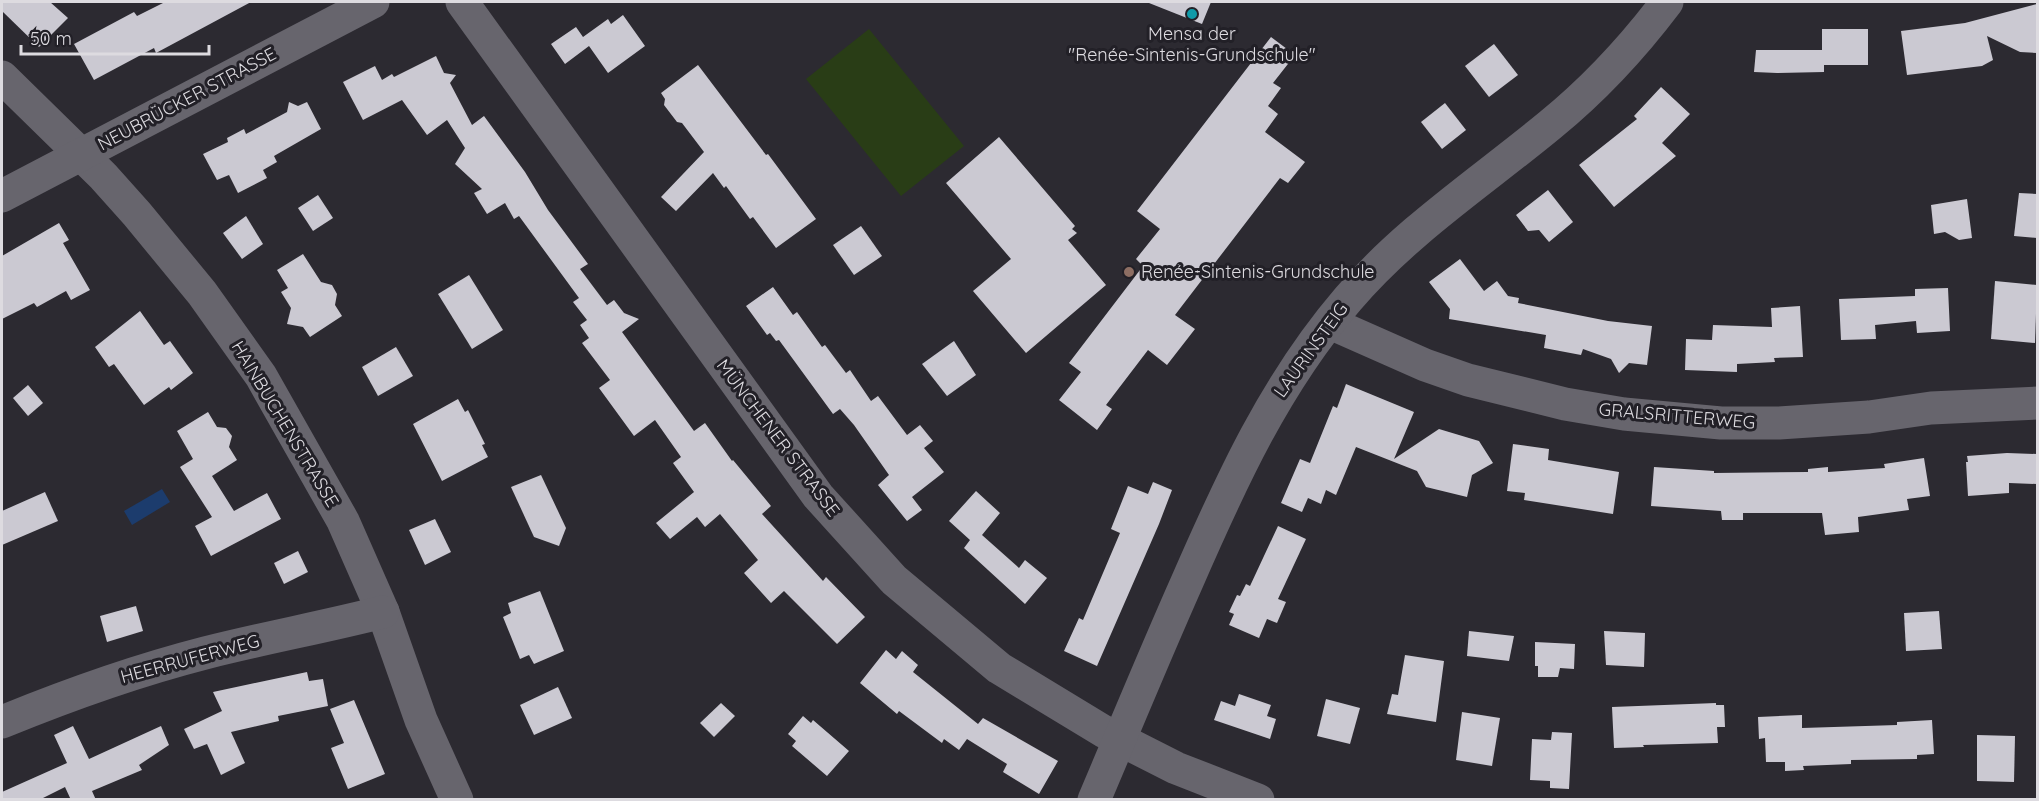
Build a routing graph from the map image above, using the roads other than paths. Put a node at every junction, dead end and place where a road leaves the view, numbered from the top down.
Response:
1 (373, 2) edge
2 (462, 2) edge
3 (1667, 2) edge
4 (2, 77) edge
5 (80, 154) junction
6 (2, 196) edge
7 (1330, 323) junction
8 (2037, 403) edge
9 (383, 612) junction
10 (2, 722) edge
11 (1119, 739) junction
12 (457, 800) edge
13 (1094, 800) edge
14 (1258, 800) edge

1 - 5 street, NEUBRÜCKER STRASSE
2 - 11 street, MÜNCHENER STRASSE
3 - 7 street, LAURINSTEIG
4 - 5 street, HAINBUCHENSTRASSE
5 - 6 street, NEUBRÜCKER STRASSE
5 - 9 street, HAINBUCHENSTRASSE
7 - 8 street, GRALSRITTERWEG
7 - 11 street, LAURINSTEIG
9 - 10 street, HEERRUFERWEG
9 - 12 street, HAINBUCHENSTRASSE
11 - 13 street, LAURINSTEIG
11 - 14 street, MÜNCHENER STRASSE

